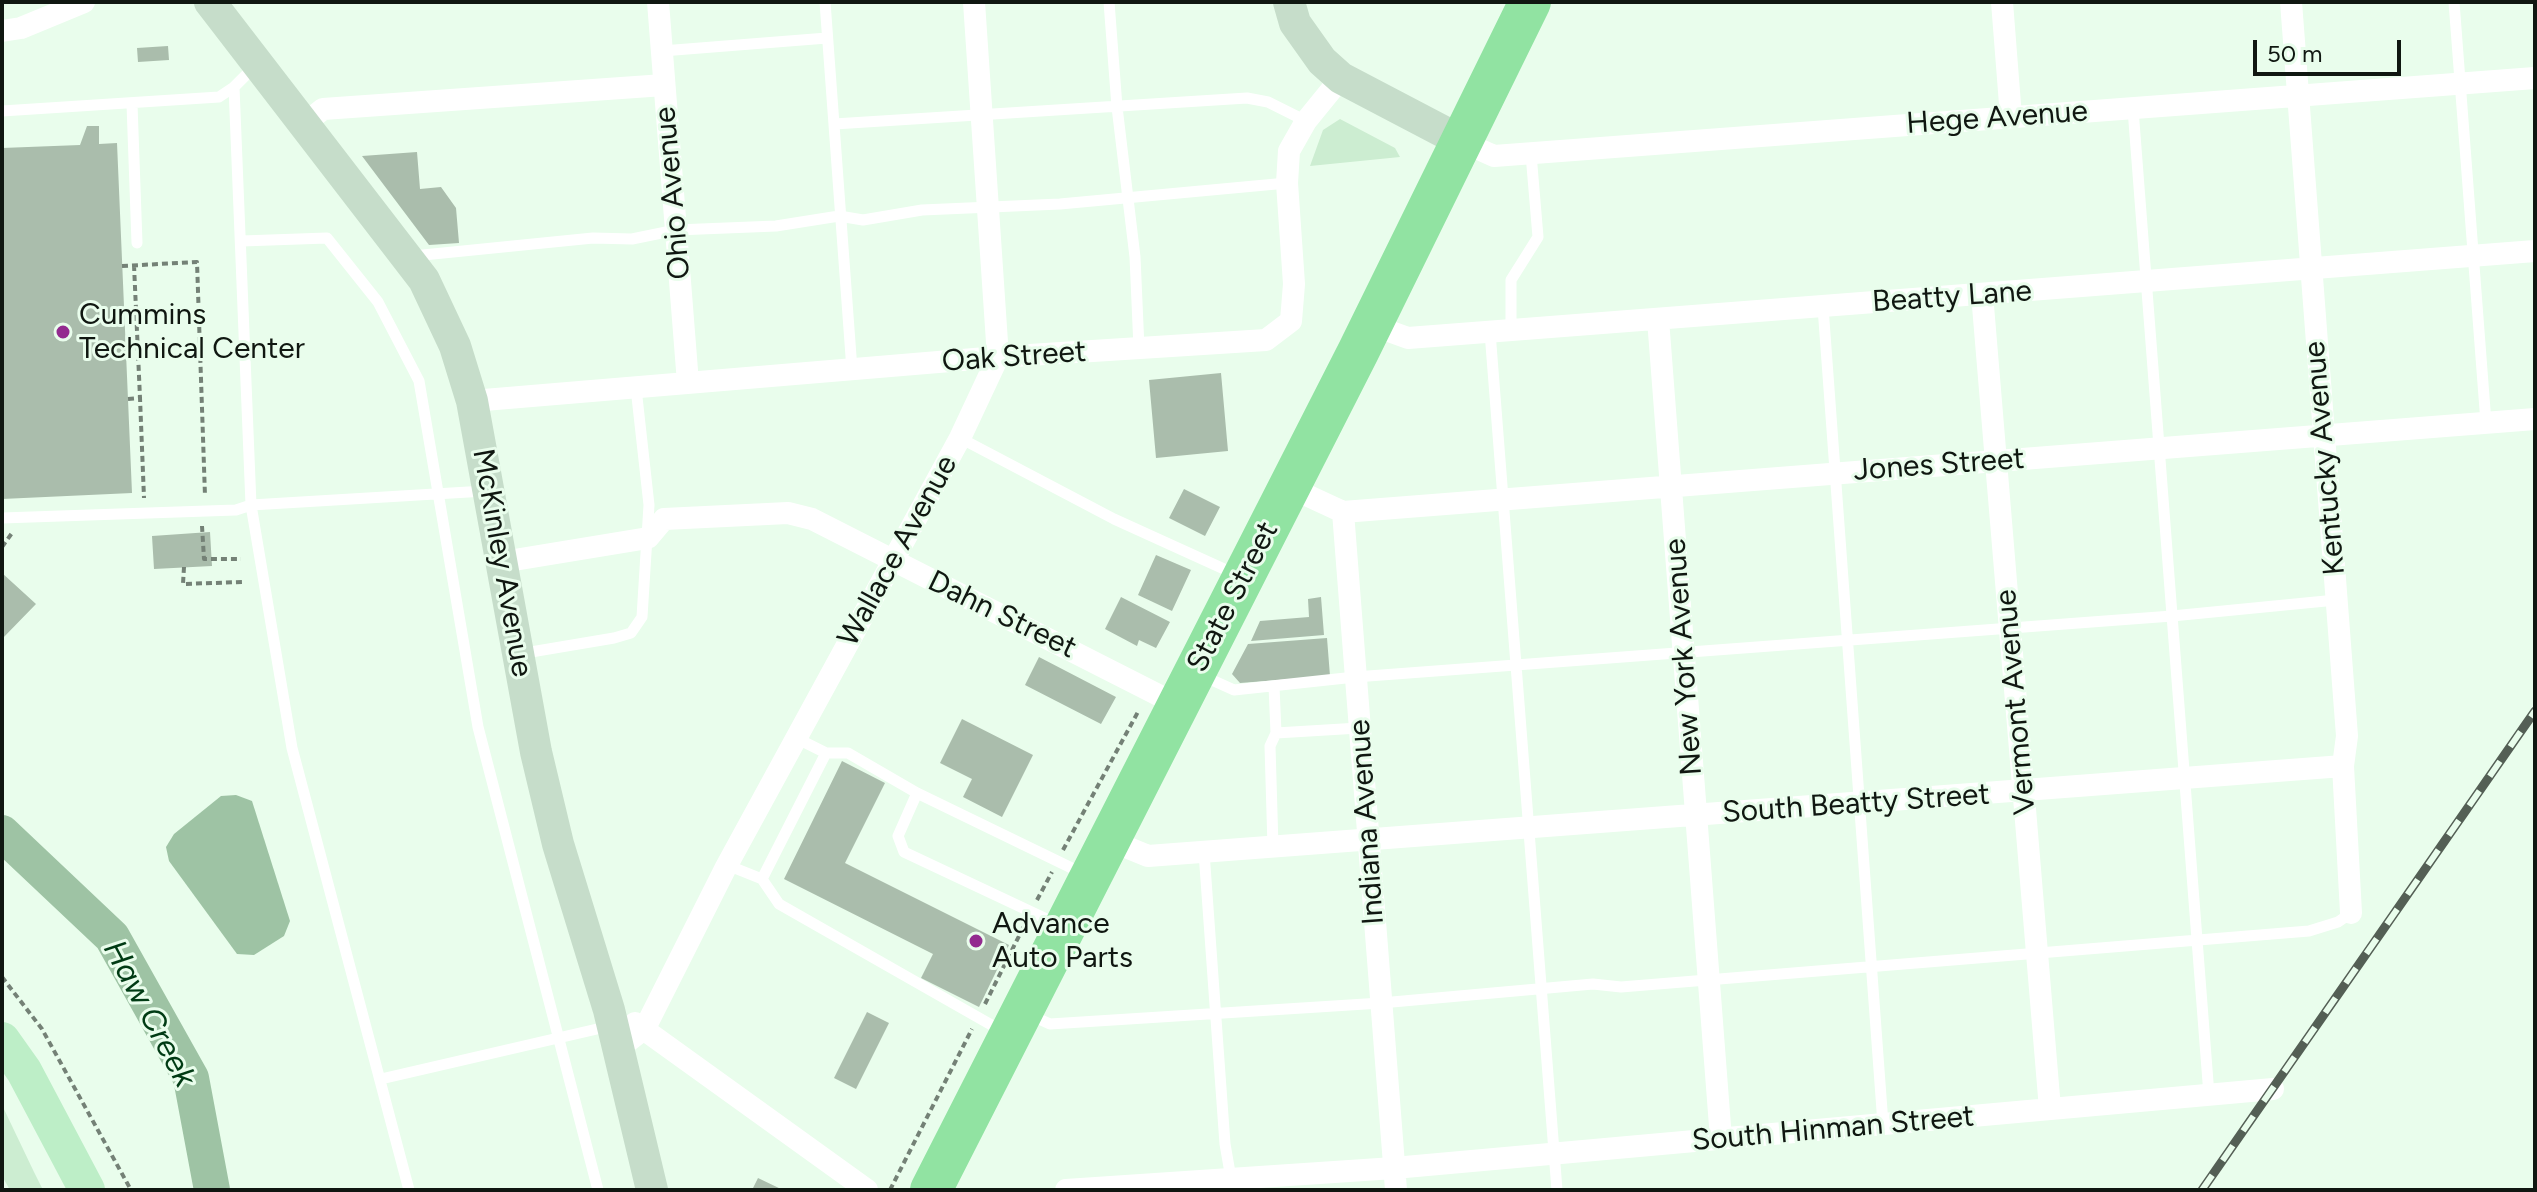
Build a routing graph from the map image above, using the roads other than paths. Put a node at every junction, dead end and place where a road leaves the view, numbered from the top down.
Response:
1 (84, 2) edge
2 (210, 2) edge
3 (658, 2) edge
4 (825, 2) edge
5 (974, 2) edge
6 (1109, 2) edge
7 (1289, 2) edge
8 (1530, 2) edge
9 (2002, 2) edge
10 (2291, 2) edge
11 (2454, 2) edge
12 (2, 31) edge
13 (827, 38) junction
14 (662, 51) junction
15 (258, 63) junction
16 (1341, 78) junction
17 (2535, 78) edge
18 (664, 85) junction
19 (2461, 85) junction
20 (234, 87) junction
21 (2298, 99) junction
22 (132, 104) junction
23 (1117, 107) junction
24 (2133, 109) junction
25 (2, 111) edge
26 (982, 115) junction
27 (2011, 117) junction
28 (1306, 121) junction
29 (304, 124) junction
30 (834, 124) junction
31 (1463, 142) junction
32 (1531, 154) junction
33 (1287, 183) junction
34 (1127, 195) junction
35 (988, 209) junction
36 (839, 216) junction
37 (676, 230) junction
38 (242, 241) junction
39 (137, 243) dead end
40 (2535, 251) edge
41 (406, 256) junction
42 (2474, 256) junction
43 (2309, 269) junction
44 (2146, 282) junction
45 (1982, 294) junction
46 (1823, 307) junction
47 (1658, 319) junction
48 (1372, 325) junction
49 (1500, 331) junction
50 (1139, 348) junction
51 (998, 357) junction
52 (852, 370) junction
53 (688, 383) junction
54 (636, 388) junction
55 (472, 401) junction
56 (2535, 419) edge
57 (2486, 423) junction
58 (2323, 435) junction
59 (960, 438) junction
60 (2159, 448) junction
61 (1996, 461) junction
62 (1835, 474) junction
63 (1289, 487) junction
64 (1671, 487) junction
65 (489, 491) junction
66 (437, 494) junction
67 (1503, 500) junction
68 (251, 505) junction
69 (1343, 512) junction
70 (2, 518) edge
71 (648, 538) junction
72 (894, 561) junction
73 (502, 562) junction
74 (1243, 578) junction
75 (2336, 600) junction
76 (2172, 616) junction
77 (2010, 628) junction
78 (1847, 641) junction
79 (1684, 653) junction
80 (518, 654) junction
81 (1517, 667) junction
82 (1355, 677) junction
83 (1274, 686) junction
84 (1187, 688) junction
85 (1359, 728) junction
86 (1276, 733) junction
87 (796, 738) junction
88 (826, 753) junction
89 (2343, 766) junction
90 (2184, 779) junction
91 (2023, 791) junction
92 (917, 793) junction
93 (1859, 804) junction
94 (1697, 816) junction
95 (1530, 828) junction
96 (1109, 840) junction
97 (1368, 840) junction
98 (1273, 847) junction
99 (1204, 852) junction
100 (727, 865) junction
101 (1090, 877) junction
102 (762, 879) junction
103 (2351, 913) joint
104 (1065, 927) junction
105 (2197, 941) junction
106 (2037, 952) junction
107 (1871, 967) junction
108 (1709, 979) junction
109 (1542, 989) junction
110 (1381, 1003) junction
111 (1216, 1014) junction
112 (1016, 1023) junction
113 (613, 1028) junction
114 (645, 1028) junction
115 (558, 1038) junction
116 (2, 1040) edge
117 (381, 1079) junction
118 (2273, 1089) dead end
119 (2209, 1095) junction
120 (2050, 1109) junction
121 (1883, 1124) junction
122 (1721, 1139) junction
123 (1554, 1154) junction
124 (1395, 1179) edge
125 (1233, 1184) edge
126 (939, 1188) edge
127 (87, 1190) edge
128 (409, 1190) edge
129 (598, 1190) edge
130 (652, 1190) edge
131 (867, 1190) edge
132 (1066, 1190) edge
133 (1557, 1190) edge

1 - 12 street
2 - 15 street, McKinley Avenue
3 - 14 street, Ohio Avenue
4 - 13 lane
5 - 26 street, Wallace Avenue
6 - 23 lane
7 - 16 street
8 - 31 highway, State Street
9 - 27 street
10 - 21 street, Kentucky Avenue
11 - 19 lane
13 - 14 lane
13 - 30 lane
14 - 18 street, Ohio Avenue
15 - 20 lane
15 - 29 street, McKinley Avenue
16 - 28 street, Oak Street
16 - 31 street
17 - 19 street, Hege Avenue
18 - 29 street
18 - 37 street, Ohio Avenue
19 - 21 street, Hege Avenue
19 - 42 lane
20 - 22 lane
20 - 38 lane
21 - 24 street, Hege Avenue
21 - 43 street, Kentucky Avenue
22 - 25 lane
22 - 39 lane
23 - 26 lane
23 - 28 lane
23 - 34 lane
24 - 27 street, Hege Avenue
24 - 44 lane
26 - 30 lane
26 - 35 street, Wallace Avenue
27 - 32 street, Hege Avenue
28 - 33 street, Oak Street
29 - 41 street, McKinley Avenue
30 - 36 lane
31 - 32 street, Hege Avenue
31 - 48 highway, State Street
32 - 49 lane
33 - 34 lane
33 - 50 street, Oak Street
34 - 35 lane
34 - 50 lane
35 - 36 lane
35 - 51 street, Wallace Avenue
36 - 37 lane
36 - 52 lane
37 - 41 lane
37 - 53 street, Ohio Avenue
38 - 66 lane
38 - 68 lane
40 - 42 street, Beatty Lane
41 - 55 street, McKinley Avenue
42 - 43 street, Beatty Lane
42 - 57 lane
43 - 44 street, Beatty Lane
43 - 58 street, Kentucky Avenue
44 - 45 street, Beatty Lane
44 - 60 lane
45 - 46 street, Beatty Lane
45 - 61 street, Vermont Avenue
46 - 47 street, Beatty Lane
46 - 62 lane
47 - 49 street, Beatty Lane
47 - 64 street, New York Avenue
48 - 49 street, Beatty Lane
48 - 63 highway, State Street
49 - 67 lane
50 - 51 street, Oak Street
51 - 52 street, Oak Street
51 - 59 street, Wallace Avenue
52 - 53 street, Oak Street
53 - 54 street, Oak Street
54 - 55 street, Oak Street
54 - 71 lane
55 - 65 street, McKinley Avenue
56 - 57 street, Jones Street
57 - 58 street, Jones Street
58 - 60 street, Jones Street
58 - 75 street, Kentucky Avenue
59 - 72 street, Wallace Avenue
59 - 74 lane
60 - 61 street, Jones Street
60 - 76 lane
61 - 62 street, Jones Street
61 - 77 street, Vermont Avenue
62 - 64 street, Jones Street
62 - 78 lane
63 - 69 street
63 - 74 highway, State Street
64 - 67 street, Jones Street
64 - 79 street, New York Avenue
65 - 66 lane
65 - 73 street, McKinley Avenue
66 - 68 lane
66 - 115 lane
67 - 69 street, Jones Street
67 - 81 lane
68 - 70 lane
68 - 117 lane
69 - 82 street, Indiana Avenue
71 - 72 street, Dahn Street
71 - 73 street, Dahn Street
71 - 80 lane
72 - 84 street, Dahn Street
72 - 87 street, Wallace Avenue
73 - 80 street, McKinley Avenue
74 - 84 highway, State Street
75 - 76 lane
75 - 89 street, Kentucky Avenue
76 - 77 lane
76 - 90 lane
77 - 78 lane
77 - 91 street, Vermont Avenue
78 - 79 lane
78 - 93 lane
79 - 81 lane
79 - 94 street, New York Avenue
80 - 113 street, McKinley Avenue
81 - 82 lane
81 - 95 lane
82 - 83 lane
82 - 85 street, Indiana Avenue
83 - 84 lane
83 - 86 lane
84 - 96 highway, State Street
85 - 86 lane
85 - 97 street, Indiana Avenue
86 - 98 lane
87 - 88 lane
87 - 100 street, Wallace Avenue
88 - 92 lane
88 - 102 lane
89 - 90 street, South Beatty Street
89 - 103 street, Kentucky Avenue
90 - 91 street, South Beatty Street
90 - 105 lane
91 - 93 street, South Beatty Street
91 - 106 street, Vermont Avenue
92 - 101 lane
92 - 104 lane
93 - 94 street, South Beatty Street
93 - 107 lane
94 - 95 street, South Beatty Street
94 - 108 street, New York Avenue
95 - 97 street, South Beatty Street
95 - 109 lane
96 - 99 street, South Beatty Street
96 - 101 highway, State Street
97 - 98 street, South Beatty Street
97 - 110 street, Indiana Avenue
98 - 99 street, South Beatty Street
99 - 111 lane
100 - 102 lane
100 - 114 street, Wallace Avenue
101 - 104 highway, State Street
102 - 112 lane
103 - 105 lane
104 - 112 highway, State Street
105 - 106 lane
105 - 119 lane
106 - 107 lane
106 - 120 street, Vermont Avenue
107 - 108 lane
107 - 121 lane
108 - 109 lane
108 - 122 street, New York Avenue
109 - 110 lane
109 - 123 lane
110 - 111 lane
110 - 124 street, Indiana Avenue
111 - 112 lane
111 - 125 lane
112 - 126 highway, State Street
113 - 114 street, Wallace Avenue
113 - 114 street
113 - 115 lane
113 - 130 street, McKinley Avenue
114 - 131 street
115 - 117 lane
115 - 129 lane
116 - 127 main road
117 - 128 lane
118 - 119 street, South Hinman Street
119 - 120 street, South Hinman Street
120 - 121 street, South Hinman Street
121 - 122 street, South Hinman Street
122 - 123 street, South Hinman Street
123 - 124 street, South Hinman Street
123 - 133 lane
124 - 125 street, South Hinman Street
125 - 132 street, South Hinman Street

